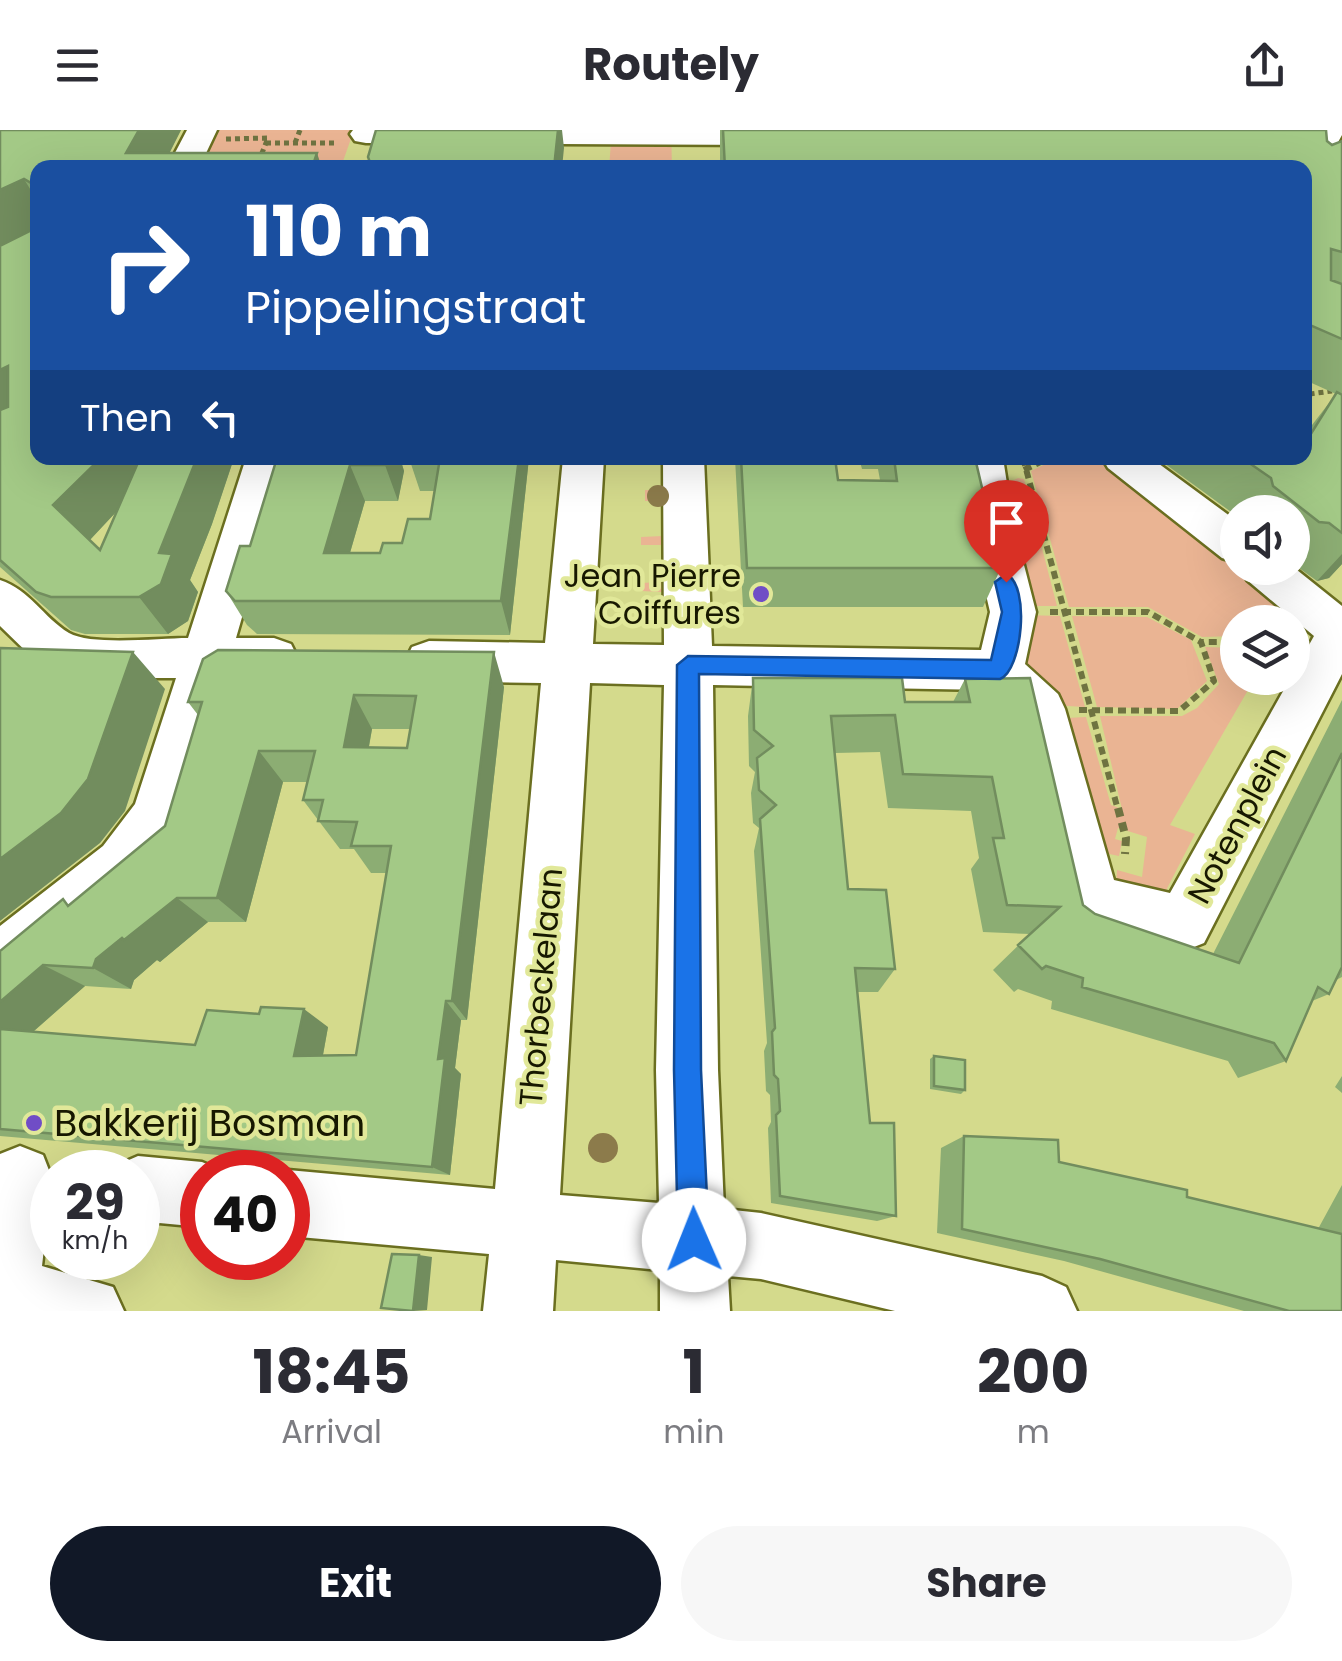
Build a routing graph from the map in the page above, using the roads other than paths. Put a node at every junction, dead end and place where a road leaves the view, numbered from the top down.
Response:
1 (1330, 130) edge
2 (812, 136) edge
3 (363, 144) edge
4 (605, 144) edge
5 (680, 144) edge
6 (1312, 163) edge
7 (265, 465) edge
8 (582, 465) edge
9 (684, 465) edge
10 (984, 465) edge
11 (1131, 465) edge
12 (1220, 532) edge
13 (1285, 585) edge
14 (0, 598) edge
15 (1341, 629) edge
16 (206, 657) junction
17 (322, 659) edge
18 (380, 660) edge
19 (568, 663) junction
20 (688, 665) junction
21 (1000, 670) junction
22 (0, 962) edge
23 (18, 1184) edge
24 (310, 1205) edge
25 (523, 1224) junction
26 (694, 1240) junction
27 (2, 1281) edge
28 (89, 1311) edge
29 (518, 1311) edge
30 (696, 1311) edge
31 (1042, 1311) edge

1 - 6 street
2 - 5 street
3 - 4 street
4 - 5 street
7 - 16 street
8 - 19 street, Thorbeckelaan
9 - 20 street
10 - 21 street
11 - 12 street
13 - 15 street, Notenplein
14 - 16 street
15 - 21 street, Notenplein
16 - 17 street
16 - 22 street
18 - 19 street
19 - 20 street
19 - 25 street, Thorbeckelaan
20 - 21 street
20 - 26 street
23 - 27 street
24 - 25 street
25 - 26 street
25 - 29 street, Thorbeckelaan
26 - 30 street
26 - 31 street
27 - 28 street

